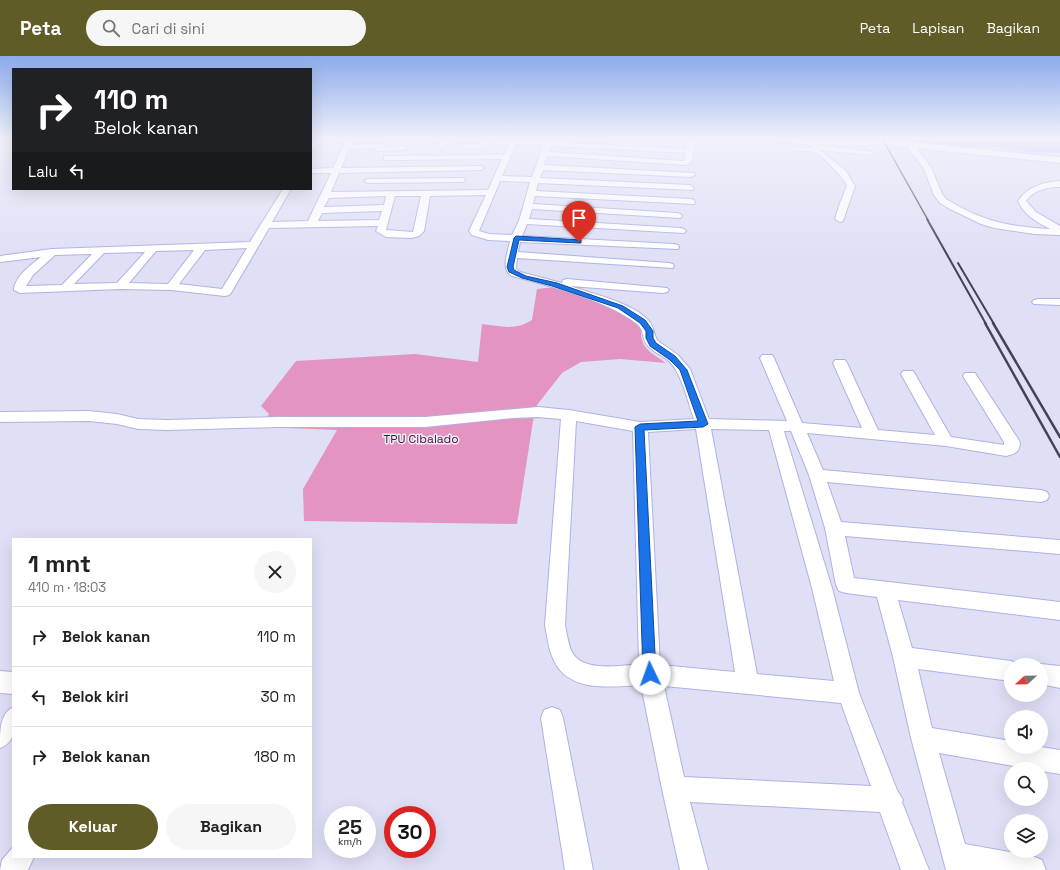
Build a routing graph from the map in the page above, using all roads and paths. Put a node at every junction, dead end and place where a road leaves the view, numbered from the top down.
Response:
1 (333, 178) edge
2 (369, 178) edge
3 (498, 178) joint
4 (603, 178) edge
5 (847, 178) edge
6 (931, 178) edge
7 (447, 180) junction
8 (461, 180) dead end
9 (535, 180) junction
10 (368, 181) junction
11 (602, 183) junction
12 (1060, 184) edge
13 (690, 188) dead end
14 (286, 190) edge
15 (492, 192) junction
16 (531, 193) junction
17 (391, 194) junction
18 (426, 194) junction
19 (445, 194) junction
20 (326, 195) junction
21 (363, 195) junction
22 (601, 197) junction
23 (691, 202) dead end
24 (528, 206) junction
25 (388, 208) junction
26 (319, 210) junction
27 (600, 211) junction
28 (678, 216) dead end
29 (840, 219) dead end
30 (524, 222) junction
31 (312, 223) junction
32 (383, 223) junction
33 (265, 225) junction
34 (597, 226) junction
35 (681, 231) dead end
36 (1060, 231) edge
37 (516, 238) junction
38 (252, 246) junction
39 (202, 247) junction
40 (674, 247) dead end
41 (154, 248) junction
42 (101, 250) junction
43 (52, 252) junction
44 (512, 255) junction
45 (0, 259) edge
46 (669, 266) dead end
47 (537, 279) junction
48 (120, 286) junction
49 (171, 288) junction
50 (64, 289) junction
51 (663, 290) dead end
52 (1038, 302) dead end
53 (1060, 302) edge
54 (767, 358) dead end
55 (840, 363) dead end
56 (908, 374) dead end
57 (970, 376) dead end
58 (569, 415) junction
59 (0, 417) edge
60 (703, 424) junction
61 (775, 425) junction
62 (640, 427) junction
63 (795, 427) junction
64 (872, 434) junction
65 (946, 441) junction
66 (817, 475) junction
67 (1041, 496) dead end
68 (834, 528) junction
69 (1060, 547) edge
70 (846, 585) junction
71 (822, 588) junction
72 (885, 589) junction
73 (1060, 611) edge
74 (904, 657) junction
75 (1004, 670) edge
76 (650, 674) junction
77 (1048, 675) edge
78 (1060, 677) edge
79 (0, 682) edge
80 (12, 683) edge
81 (748, 684) junction
82 (848, 693) junction
83 (552, 718) dead end
84 (12, 719) edge
85 (0, 736) edge
86 (923, 738) junction
87 (1060, 762) edge
88 (674, 789) junction
89 (890, 800) junction
90 (20, 858) edge
91 (958, 863) edge
92 (12, 870) edge
93 (579, 870) edge
94 (694, 870) edge
95 (915, 870) edge
96 (1032, 870) edge

1 - 20 street
2 - 10 street
3 - 9 street
3 - 15 street
4 - 11 street
5 - 29 street
6 - 36 street
7 - 8 street
7 - 10 street
7 - 19 street
9 - 11 street
9 - 16 street
10 - 21 street
11 - 13 street
11 - 22 street
12 - 36 street
14 - 33 street
15 - 19 street
15 - 37 street
16 - 22 street
16 - 24 street
17 - 18 street
17 - 21 street
17 - 25 street
18 - 19 street
18 - 32 street
20 - 21 street
20 - 26 street
22 - 23 street
22 - 27 street
24 - 27 street
24 - 30 street
25 - 26 street
25 - 32 street
26 - 31 street
27 - 28 street
27 - 34 street
30 - 34 street
30 - 37 street
31 - 32 street
31 - 33 street
33 - 38 street
34 - 35 street
37 - 40 street
37 - 44 street
38 - 39 street
38 - 49 street
39 - 41 street
39 - 49 street
41 - 42 street
41 - 48 street
42 - 43 street
42 - 50 street
43 - 45 street
43 - 50 street
44 - 46 street
44 - 47 street
47 - 51 street
47 - 60 street
48 - 49 street
48 - 50 street
52 - 53 street
54 - 63 street
55 - 64 street
56 - 65 street
57 - 65 street
58 - 59 street
58 - 62 street
58 - 76 street
60 - 61 street
60 - 62 street
60 - 81 street
61 - 63 street
61 - 71 street
62 - 76 street
63 - 64 street
63 - 66 street
64 - 65 street
66 - 67 street
66 - 68 street
68 - 69 street
68 - 70 street
70 - 71 street
70 - 72 street
71 - 82 street
72 - 73 street
72 - 74 street
74 - 75 street
74 - 86 street
76 - 81 street
76 - 88 street
77 - 78 street
79 - 80 street
81 - 82 street
82 - 89 street
83 - 93 street
84 - 85 street
86 - 87 street
86 - 91 street
88 - 89 street
88 - 94 street
89 - 95 street
90 - 92 street
91 - 96 street

